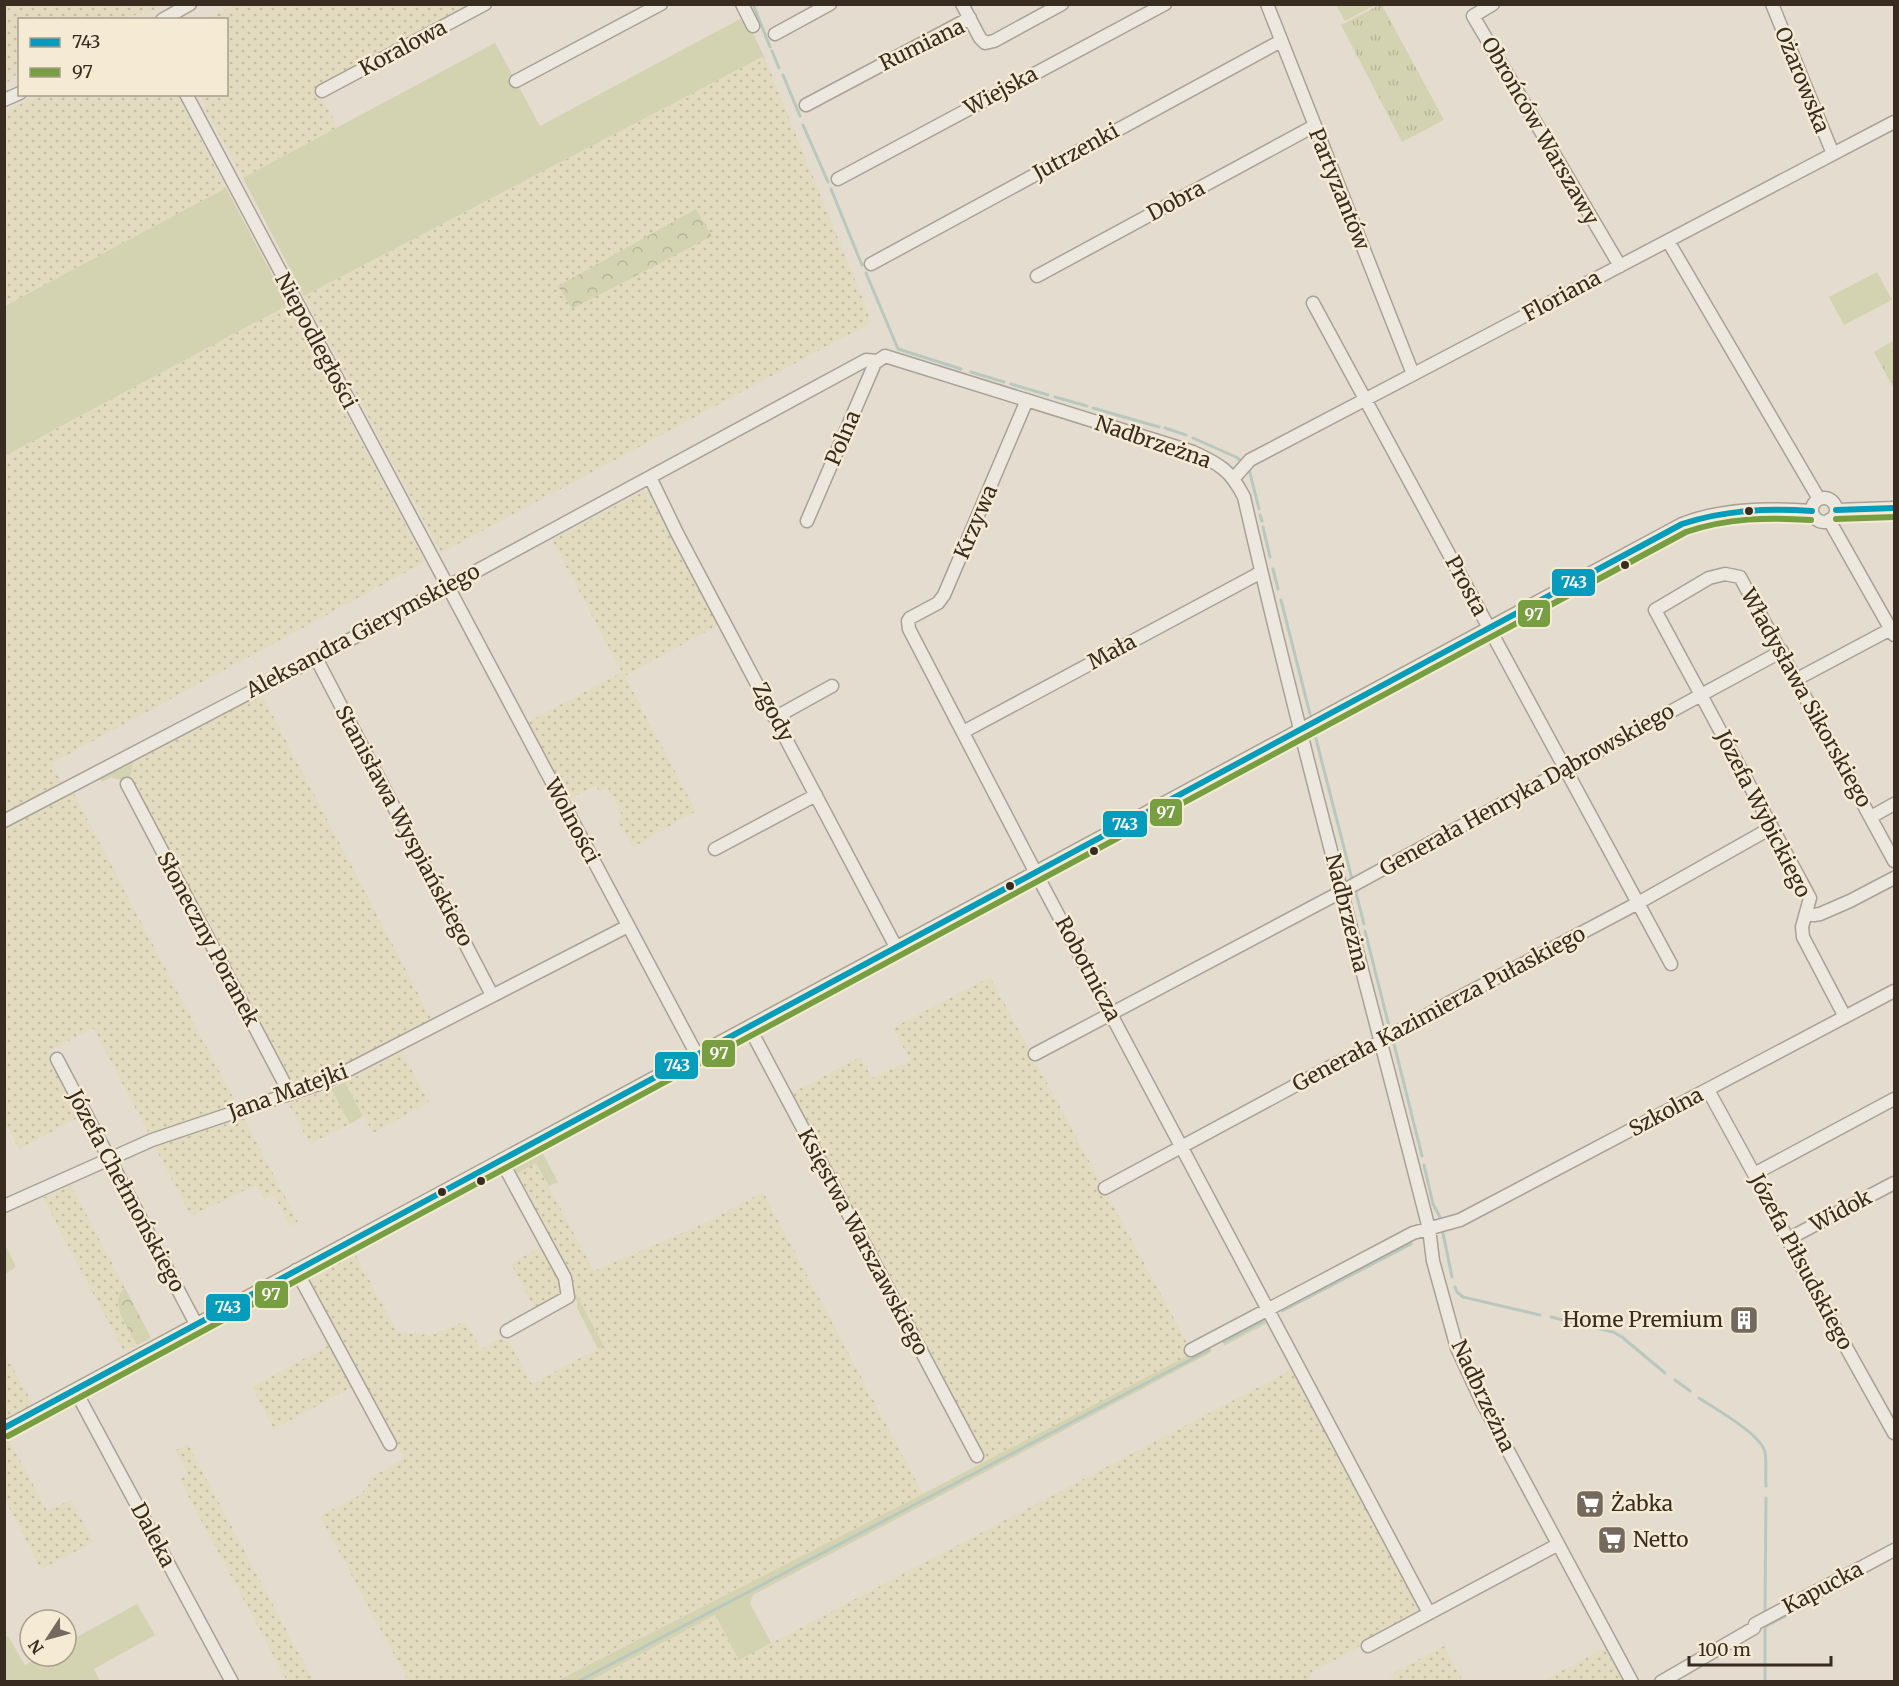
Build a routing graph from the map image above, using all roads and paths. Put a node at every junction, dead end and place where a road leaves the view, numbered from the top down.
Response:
1 (190, 4) edge
2 (485, 4) edge
3 (661, 4) edge
4 (742, 4) edge
5 (830, 4) edge
6 (962, 4) edge
7 (1062, 4) edge
8 (1165, 4) edge
9 (1266, 4) edge
10 (1493, 4) edge
11 (1772, 4) edge
12 (166, 18) edge
13 (970, 18) junction
14 (753, 26) dead end
15 (775, 34) dead end
16 (1281, 41) junction
17 (516, 81) dead end
18 (322, 91) dead end
19 (18, 94) edge
20 (187, 96) edge
21 (4, 100) edge
22 (806, 105) dead end
23 (1894, 122) edge
24 (1314, 126) junction
25 (1833, 154) junction
26 (838, 179) dead end
27 (1668, 241) junction
28 (871, 264) dead end
29 (1620, 266) junction
30 (1037, 276) dead end
31 (1313, 303) dead end
32 (879, 359) junction
33 (1413, 374) junction
34 (1365, 399) junction
35 (1027, 400) junction
36 (1242, 469) junction
37 (650, 477) junction
38 (1819, 499) junction
39 (1894, 508) edge
40 (1812, 511) junction
41 (1832, 515) junction
42 (807, 521) dead end
43 (1261, 570) junction
44 (447, 587) junction
45 (1489, 628) junction
46 (909, 629) joint
47 (1893, 632) edge
48 (1782, 651) junction
49 (316, 658) junction
50 (1797, 679) junction
51 (832, 686) dead end
52 (1701, 695) junction
53 (776, 717) junction
54 (1299, 729) junction
55 (963, 732) junction
56 (1565, 769) junction
57 (127, 784) dead end
58 (816, 795) junction
59 (1894, 804) edge
60 (1871, 817) junction
61 (4, 821) edge
62 (1771, 828) junction
63 (715, 849) dead end
64 (1894, 861) edge
65 (1035, 872) junction
66 (1894, 878) edge
67 (1341, 892) junction
68 (1638, 903) junction
69 (1806, 914) junction
70 (628, 926) junction
71 (896, 947) junction
72 (1671, 964) dead end
73 (1894, 991) edge
74 (492, 995) junction
75 (1111, 1012) junction
76 (1845, 1017) junction
77 (749, 1027) junction
78 (1380, 1042) junction
79 (1035, 1054) dead end
80 (697, 1055) junction
81 (57, 1059) dead end
82 (1708, 1090) junction
83 (290, 1094) junction
84 (1894, 1099) edge
85 (1182, 1146) junction
86 (109, 1159) junction
87 (501, 1160) junction
88 (1754, 1174) junction
89 (1894, 1183) edge
90 (1105, 1188) dead end
91 (4, 1206) edge
92 (1429, 1228) junction
93 (1788, 1239) junction
94 (296, 1270) junction
95 (1267, 1309) junction
96 (196, 1324) junction
97 (507, 1331) dead end
98 (1191, 1350) dead end
99 (75, 1390) junction
100 (4, 1428) edge
101 (1894, 1433) edge
102 (390, 1444) dead end
103 (977, 1456) dead end
104 (1557, 1545) junction
105 (1894, 1550) edge
106 (1429, 1613) junction
107 (1368, 1646) dead end
108 (232, 1682) edge
109 (1632, 1682) edge
110 (1661, 1682) edge

1 - 12 street
2 - 18 street, Koralowa
3 - 17 street
4 - 14 street
5 - 15 street
6 - 13 street
7 - 13 street, Rumiana
8 - 26 street, Wiejska
9 - 16 street, Partyzantów
10 - 29 street, Obrońców Warszawy
11 - 25 street, Ożarowska
13 - 22 street, Rumiana
16 - 24 street, Partyzantów
16 - 28 street, Jutrzenki
19 - 21 street
20 - 44 street, Niepodległości
23 - 25 street, Floriana
24 - 30 street, Dobra
24 - 33 street, Partyzantów
25 - 27 street, Floriana
27 - 29 street, Floriana
27 - 38 street
29 - 33 street, Floriana
31 - 34 street, Prosta
32 - 35 street, Nadbrzeżna
32 - 37 street, Aleksandra Gierymskiego
32 - 42 street, Polna
33 - 34 street, Floriana
34 - 36 street, Floriana
34 - 45 street, Prosta
35 - 36 street, Nadbrzeżna
35 - 46 street, Krzywa
36 - 43 street, Nadbrzeżna
37 - 44 street, Aleksandra Gierymskiego
37 - 53 street, Zgody
38 - 40 street
38 - 41 street
39 - 41 street
40 - 41 street
40 - 45 street
41 - 47 street
43 - 54 street, Nadbrzeżna
43 - 55 street, Mała
44 - 49 street, Aleksandra Gierymskiego
44 - 70 street, Wolności
45 - 54 street
45 - 56 street, Prosta
46 - 55 street, Robotnicza
47 - 50 street
48 - 50 street, Władysława Sikorskiego
48 - 52 street
48 - 52 street, Władysława Sikorskiego
49 - 61 street, Aleksandra Gierymskiego
49 - 74 street, Stanisława Wyspiańskiego
50 - 60 street, Władysława Sikorskiego
51 - 53 street
52 - 56 street, Generała Henryka Dąbrowskiego
52 - 62 street, Józefa Wybickiego
53 - 58 street, Zgody
54 - 65 street
54 - 67 street, Nadbrzeżna
55 - 65 street, Robotnicza
56 - 67 street, Generała Henryka Dąbrowskiego
56 - 68 street, Prosta
57 - 83 street, Słoneczny Poranek
58 - 63 street
58 - 71 street, Zgody
59 - 60 street
60 - 64 street, Władysława Sikorskiego
62 - 68 street, Generała Kazimierza Pułaskiego
62 - 69 street, Józefa Wybickiego
65 - 71 street
65 - 75 street, Robotnicza
66 - 69 street
67 - 75 street, Generała Henryka Dąbrowskiego
67 - 78 street, Nadbrzeżna
68 - 72 street, Prosta
68 - 78 street, Generała Kazimierza Pułaskiego
69 - 76 street, Józefa Wybickiego
70 - 74 street, Jana Matejki
70 - 80 street, Wolności
71 - 77 street
73 - 76 street, Szkolna
74 - 83 street, Jana Matejki
75 - 79 street, Generała Henryka Dąbrowskiego
75 - 85 street, Robotnicza
76 - 82 street, Szkolna
77 - 80 street
77 - 103 street, Księstwa Warszawskiego
78 - 85 street, Generała Kazimierza Pułaskiego
78 - 92 street, Nadbrzeżna
80 - 87 street
81 - 86 street, Józefa Chełmońskiego
82 - 88 street, Józefa Piłsudskiego
82 - 92 street, Szkolna
83 - 86 street, Jana Matejki
84 - 88 street
85 - 90 street, Generała Kazimierza Pułaskiego
85 - 95 street, Robotnicza
86 - 91 street, Jana Matejki
86 - 96 street, Józefa Chełmońskiego
87 - 94 street
87 - 97 street
88 - 93 street, Józefa Piłsudskiego
89 - 93 street, Widok
92 - 95 street, Szkolna
92 - 104 street, Nadbrzeżna
93 - 101 street, Józefa Piłsudskiego
94 - 96 street
94 - 102 street
95 - 98 street, Szkolna
95 - 106 street, Robotnicza
96 - 99 street
99 - 100 street
99 - 108 street, Daleka
104 - 106 street
104 - 109 street, Nadbrzeżna
105 - 110 street, Kapucka
106 - 107 street

